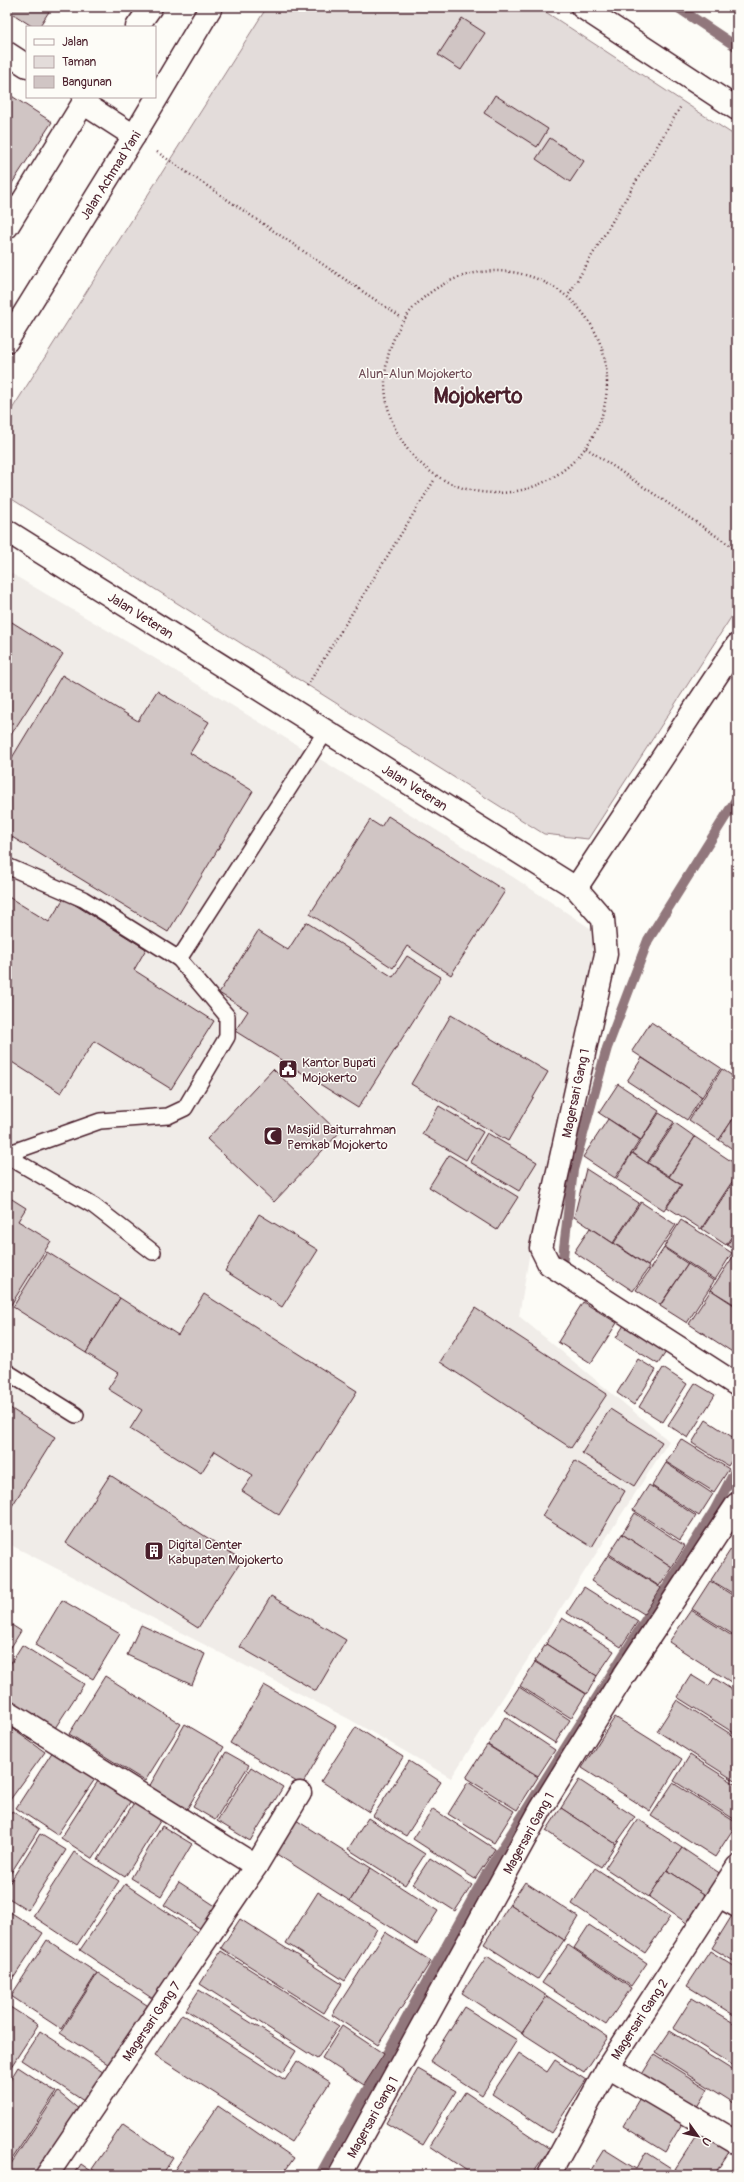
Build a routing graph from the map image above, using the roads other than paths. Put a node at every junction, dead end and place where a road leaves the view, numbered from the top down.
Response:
1 (151, 7) edge
2 (211, 7) edge
3 (592, 10) edge
4 (138, 26) edge
5 (7, 53) edge
6 (26, 65) edge
7 (82, 99) edge
8 (737, 108) edge
9 (134, 136) junction
10 (7, 227) edge
11 (7, 341) edge
12 (7, 531) edge
13 (737, 644) edge
14 (326, 731) junction
15 (7, 866) edge
16 (576, 888) junction
17 (603, 919) joint
18 (179, 959) junction
19 (7, 1155) edge
20 (153, 1252) dead end
21 (7, 1372) edge
22 (737, 1385) edge
23 (76, 1415) dead end
24 (737, 1504) edge
25 (7, 1711) edge
26 (300, 1793) dead end
27 (256, 1866) junction
28 (737, 1867) edge
29 (728, 1901) edge
30 (608, 2067) junction
31 (737, 2143) edge
32 (47, 2175) edge
33 (340, 2175) edge
34 (549, 2175) edge

1 - 4 street
2 - 9 street, Jalan Achmad Yani
3 - 8 street
5 - 6 street
7 - 9 street
7 - 10 street
9 - 11 street, Jalan Achmad Yani
12 - 14 street, Jalan Veteran
13 - 16 street
14 - 16 street, Jalan Veteran
14 - 18 lane
15 - 18 lane
16 - 17 street, Jalan Veteran
17 - 22 street, Magersari Gang 1
18 - 19 lane
19 - 20 lane
21 - 23 lane
24 - 33 street, Magersari Gang 1
25 - 27 street
26 - 27 street, Magersari Gang 7
27 - 32 street, Magersari Gang 7
28 - 29 street, Magersari Gang 2
29 - 30 street, Magersari Gang 2
30 - 31 street
30 - 34 street, Magersari Gang 2

